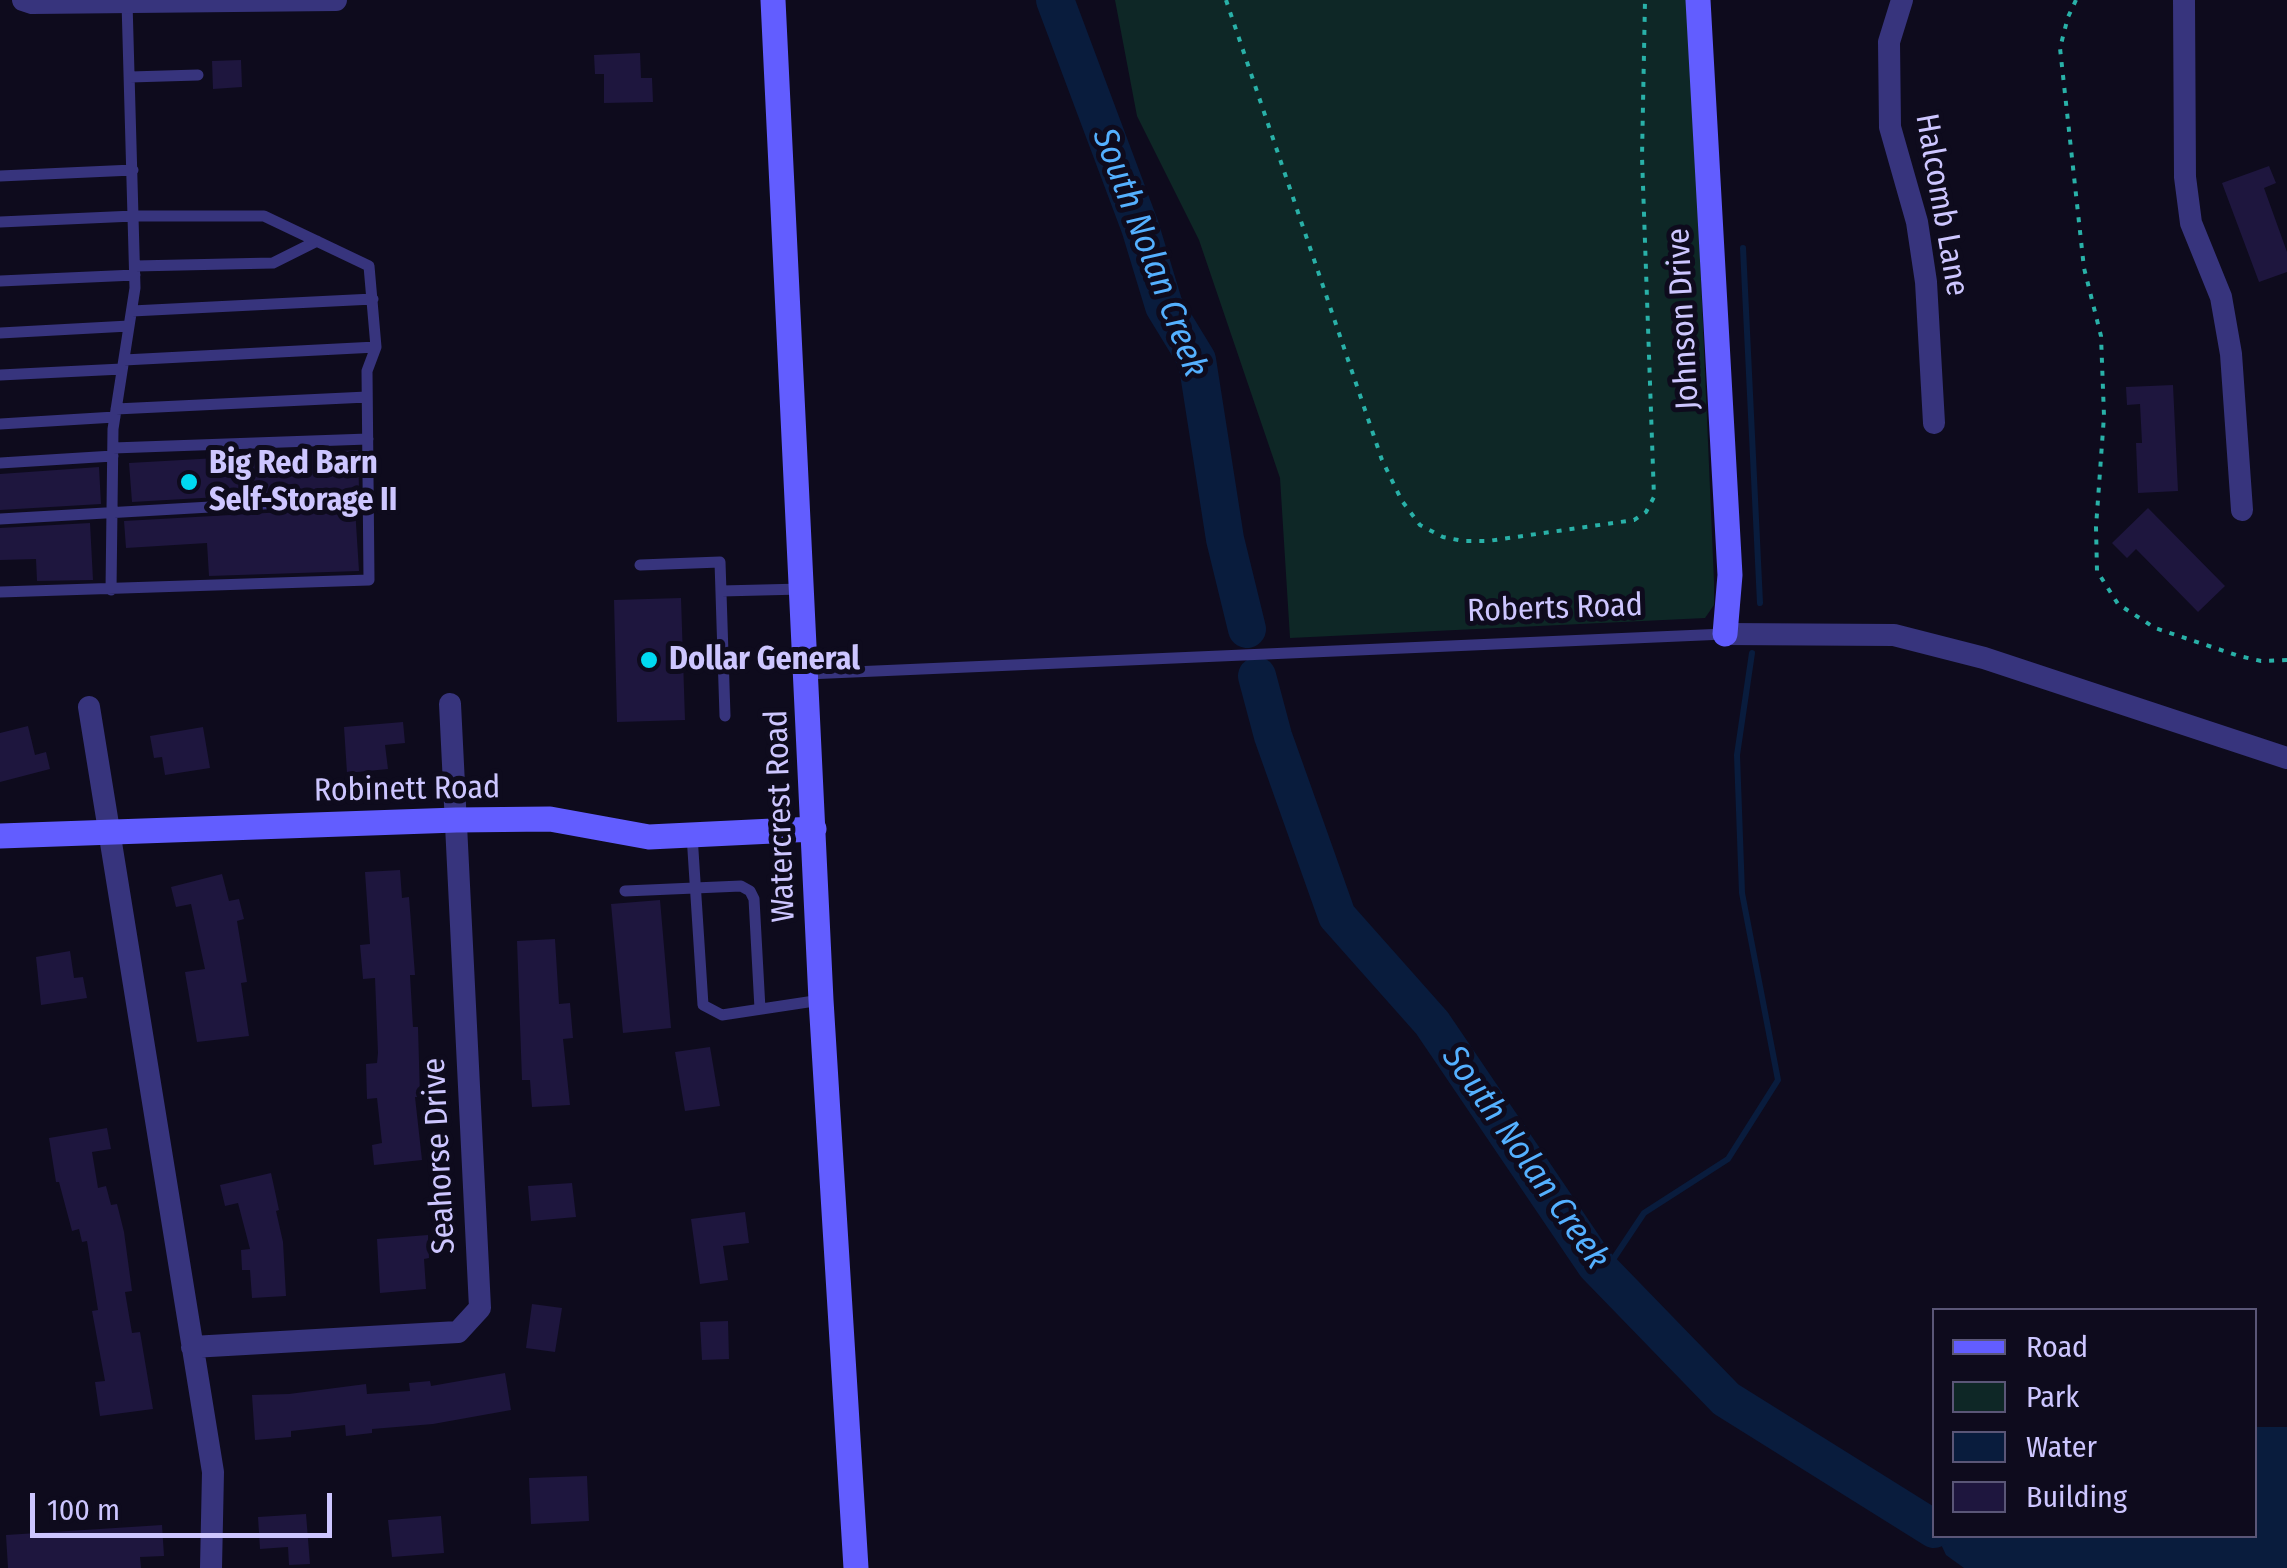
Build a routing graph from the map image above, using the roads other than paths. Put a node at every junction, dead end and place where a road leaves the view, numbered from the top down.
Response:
1 (326, 0) edge
2 (336, 0) edge
3 (773, 0) edge
4 (1698, 0) edge
5 (1902, 0) edge
6 (2184, 0) edge
7 (29, 1) edge
8 (127, 2) junction
9 (198, 75) dead end
10 (130, 77) junction
11 (134, 170) junction
12 (0, 176) edge
13 (134, 216) junction
14 (0, 222) edge
15 (316, 241) junction
16 (135, 271) junction
17 (0, 281) edge
18 (372, 299) junction
19 (132, 311) junction
20 (129, 326) junction
21 (0, 333) edge
22 (376, 347) junction
23 (123, 364) junction
24 (0, 375) edge
25 (367, 397) junction
26 (115, 413) junction
27 (1934, 423) dead end
28 (0, 424) edge
29 (368, 439) junction
30 (112, 452) junction
31 (0, 462) edge
32 (368, 498) junction
33 (2242, 510) dead end
34 (112, 511) junction
35 (0, 518) edge
36 (640, 565) dead end
37 (803, 589) junction
38 (111, 590) junction
39 (721, 591) junction
40 (0, 592) edge
41 (1725, 634) junction
42 (807, 674) junction
43 (450, 704) dead end
44 (88, 707) dead end
45 (725, 716) dead end
46 (2287, 758) edge
47 (456, 820) junction
48 (814, 829) junction
49 (108, 831) junction
50 (692, 835) junction
51 (0, 836) edge
52 (695, 888) junction
53 (625, 890) dead end
54 (821, 1000) junction
55 (760, 1009) junction
56 (192, 1347) junction
57 (211, 1568) edge
58 (856, 1568) edge

1 - 2 street
1 - 8 street
3 - 37 street, Watercrest Road
4 - 41 street, Johnson Drive
5 - 27 street, Halcomb Lane
6 - 33 street
7 - 8 street
8 - 10 lane
9 - 10 lane
10 - 11 lane
11 - 12 lane
11 - 13 lane
13 - 14 lane
13 - 15 lane
13 - 16 lane
15 - 16 lane
15 - 18 lane
16 - 17 lane
16 - 19 lane
18 - 19 lane
18 - 22 lane
19 - 20 lane
20 - 21 lane
20 - 23 lane
22 - 23 lane
22 - 25 lane
23 - 24 lane
23 - 26 lane
25 - 26 lane
25 - 29 lane
26 - 28 lane
26 - 30 lane
29 - 30 lane
29 - 32 lane
30 - 31 lane
30 - 34 lane
32 - 34 lane
32 - 38 lane
34 - 35 lane
34 - 38 lane
36 - 39 lane
37 - 39 lane
37 - 42 street, Watercrest Road
38 - 40 lane
39 - 45 lane
41 - 42 lane, Roberts Road
41 - 46 street, Roberts Road
42 - 48 street, Watercrest Road
43 - 47 street, Seahorse Drive
44 - 49 street
47 - 49 street, Robinett Road
47 - 50 street, Robinett Road
47 - 56 street, Seahorse Drive
48 - 50 street, Robinett Road
48 - 54 street, Watercrest Road
49 - 51 street, Robinett Road
49 - 56 street
50 - 52 lane
52 - 53 lane
52 - 55 lane
52 - 55 lane
54 - 55 lane
54 - 58 street, Watercrest Road
56 - 57 street

